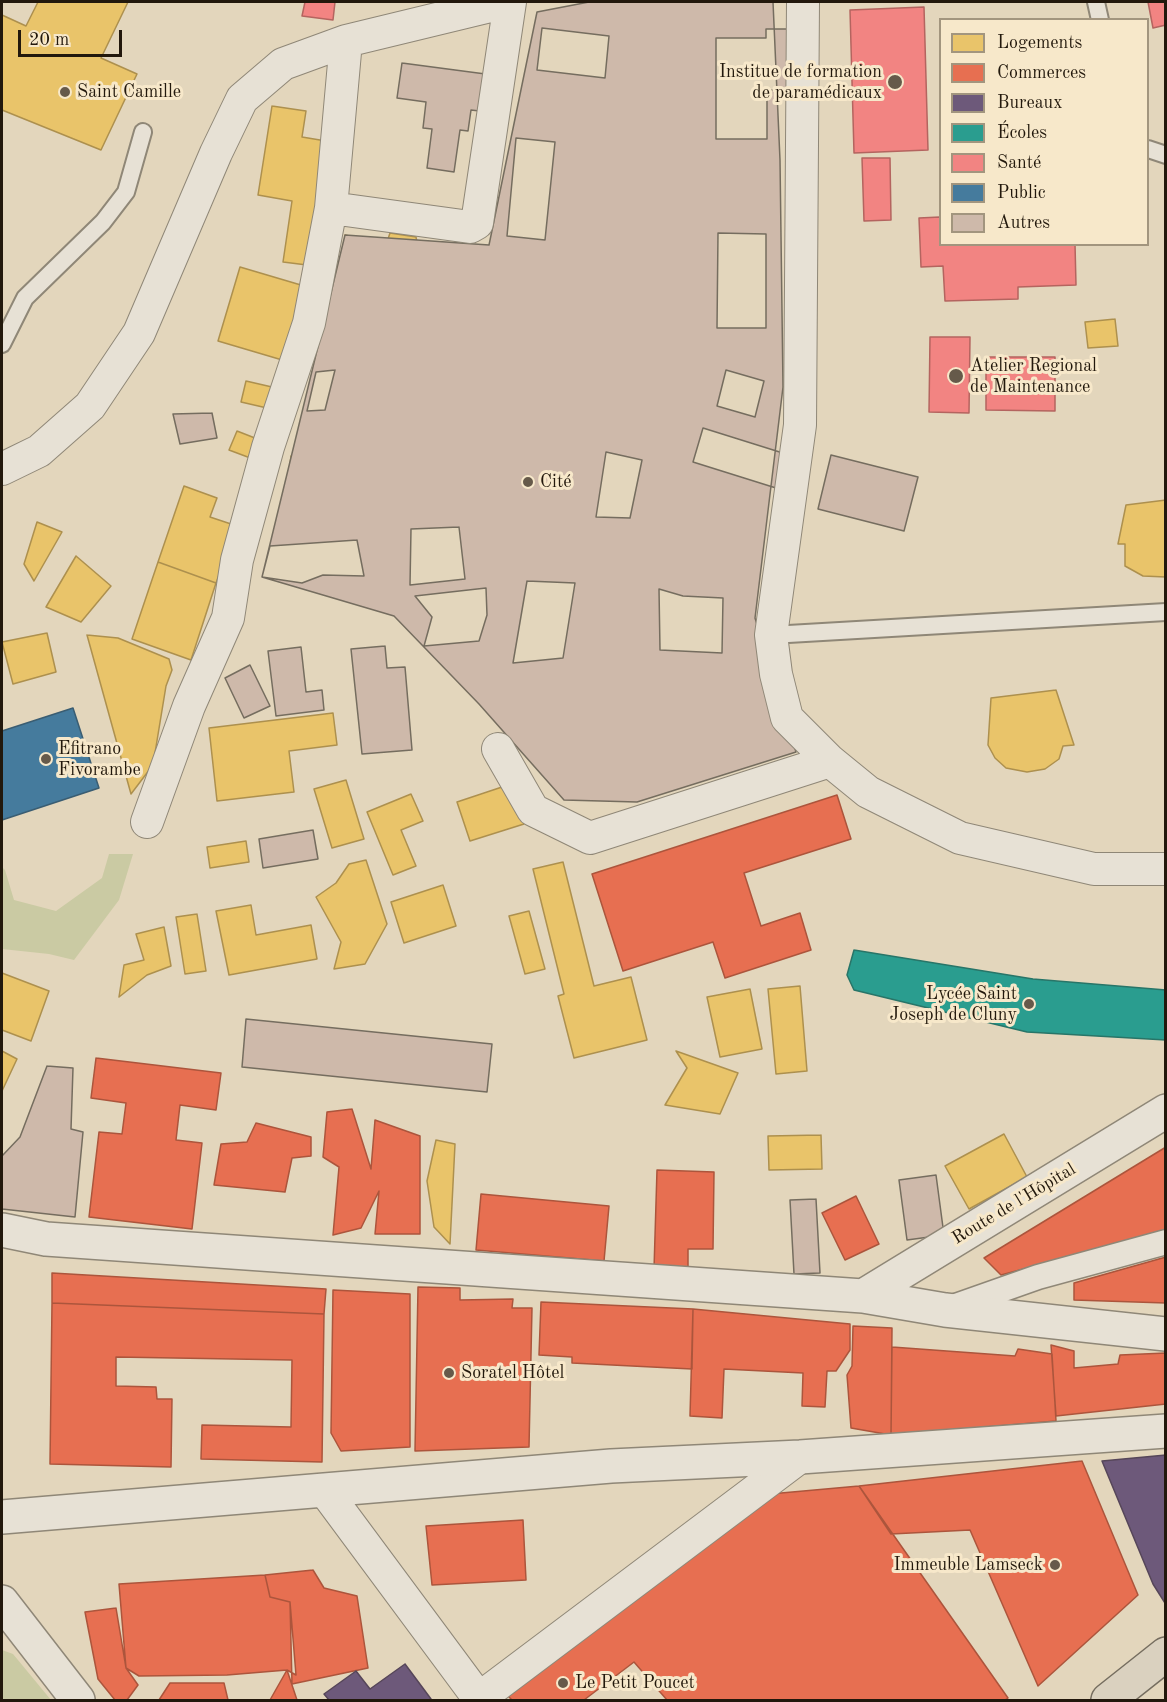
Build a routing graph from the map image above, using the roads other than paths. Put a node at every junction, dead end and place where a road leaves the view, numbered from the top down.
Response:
1 (509, 2) edge
2 (803, 2) edge
3 (1096, 2) edge
4 (1100, 18) edge
5 (346, 41) junction
6 (143, 132) dead end
7 (1149, 149) edge
8 (1166, 155) edge
9 (331, 208) junction
10 (2, 344) edge
11 (2, 469) edge
12 (1166, 612) edge
13 (771, 635) junction
14 (498, 749) dead end
15 (830, 760) junction
16 (147, 822) dead end
17 (1166, 869) edge
18 (1166, 1111) edge
19 (2, 1230) edge
20 (1166, 1242) edge
21 (863, 1296) junction
22 (945, 1310) junction
23 (1166, 1334) edge
24 (1166, 1431) edge
25 (800, 1457) junction
26 (325, 1491) junction
27 (2, 1517) edge
28 (2, 1602) edge
29 (1166, 1654) edge
30 (478, 1700) edge
31 (78, 1701) edge
32 (1108, 1701) edge

1 - 5 street
1 - 9 street
2 - 13 street
3 - 4 lane
5 - 9 street
5 - 11 street
6 - 10 lane
7 - 8 lane
9 - 16 street
12 - 13 lane
13 - 15 street
14 - 15 street
15 - 17 street
18 - 21 street, Route de l'Hôpital
19 - 21 street
20 - 22 street
21 - 22 street
22 - 23 street
24 - 25 street
25 - 26 street
25 - 30 street
26 - 27 street
26 - 30 street
28 - 31 street
29 - 32 main road

